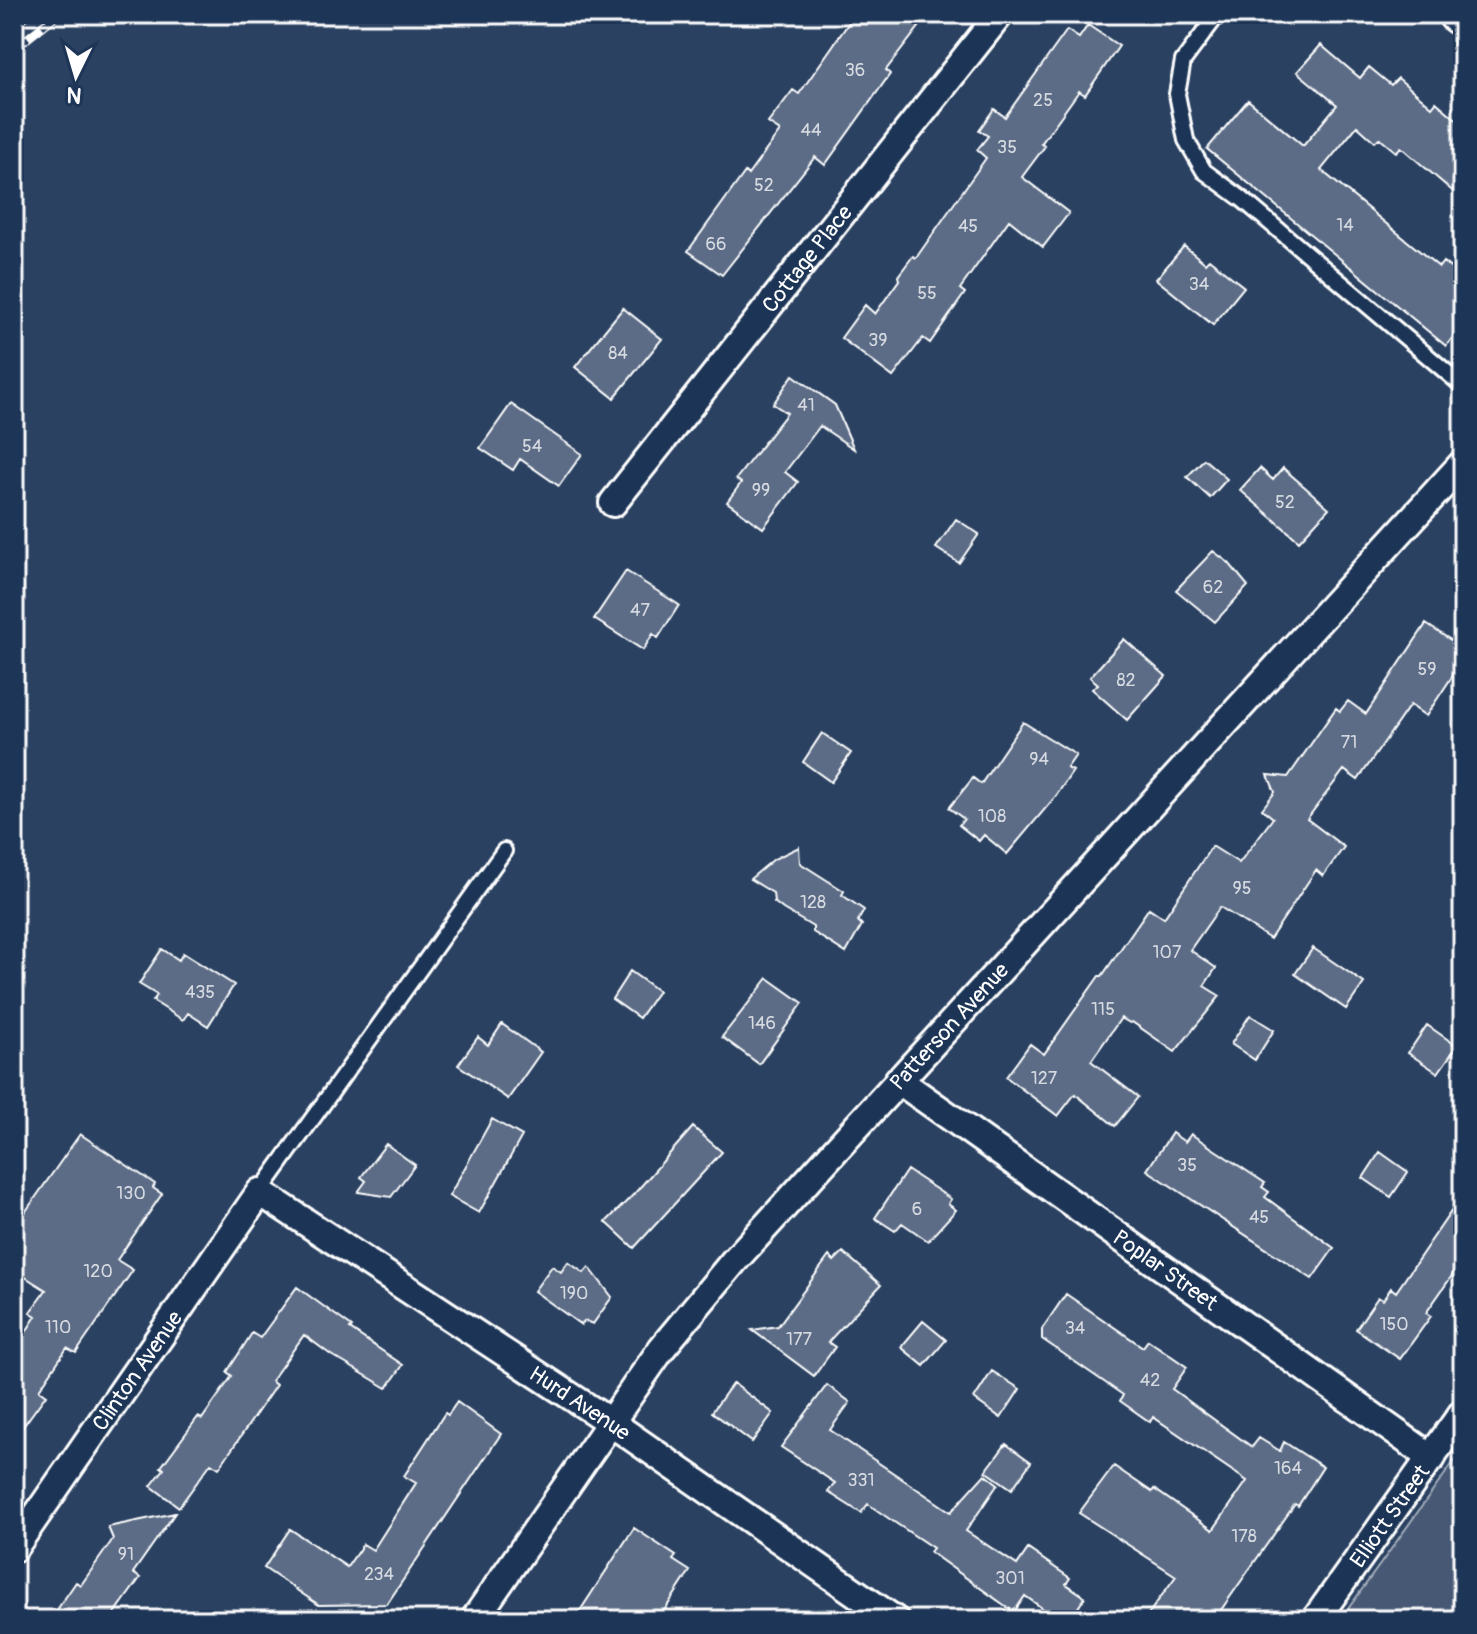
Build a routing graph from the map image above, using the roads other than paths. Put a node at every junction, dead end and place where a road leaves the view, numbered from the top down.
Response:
1 (1000, 14) edge
2 (1218, 14) edge
3 (1458, 14) edge
4 (1463, 17) edge
5 (1463, 386) edge
6 (1463, 463) edge
7 (613, 503) dead end
8 (504, 851) dead end
9 (898, 1080) junction
10 (260, 1192) junction
11 (1463, 1412) edge
12 (610, 1422) junction
13 (1432, 1458) junction
14 (14, 1548) edge
15 (474, 1620) edge
16 (895, 1620) edge
17 (1315, 1620) edge

1 - 7 street, Cottage Place
2 - 5 lane
3 - 4 street
6 - 9 street, Patterson Avenue
8 - 10 lane
9 - 12 street, Patterson Avenue
9 - 13 street, Poplar Street
10 - 12 street, Hurd Avenue
10 - 14 street, Clinton Avenue
11 - 13 street, Elliott Street
12 - 15 street, Patterson Avenue
12 - 16 street, Hurd Avenue
13 - 17 street, Elliott Street

